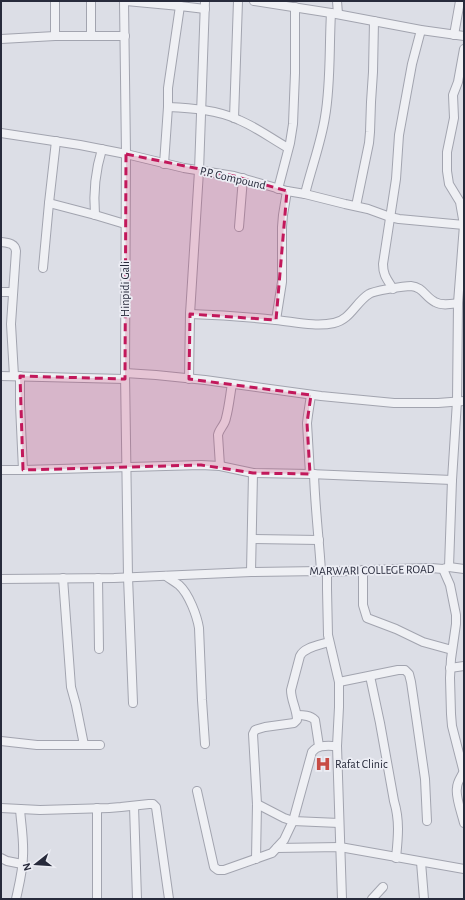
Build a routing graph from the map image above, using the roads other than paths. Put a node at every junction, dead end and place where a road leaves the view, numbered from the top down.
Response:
1 (55, 1) edge
2 (91, 1) edge
3 (125, 1) edge
4 (238, 1) edge
5 (254, 1) edge
6 (336, 1) edge
7 (460, 1) edge
8 (205, 5) edge
9 (180, 6) junction
10 (295, 7) junction
11 (334, 13) junction
12 (374, 21) junction
13 (421, 30) junction
14 (454, 35) junction
15 (54, 36) junction
16 (91, 36) junction
17 (124, 36) junction
18 (464, 36) edge
19 (1, 39) edge
20 (464, 49) edge
21 (168, 107) junction
22 (201, 110) junction
23 (234, 118) junction
24 (1, 133) edge
25 (56, 141) junction
26 (288, 148) junction
27 (102, 149) junction
28 (126, 154) junction
29 (164, 164) junction
30 (200, 171) junction
31 (243, 178) junction
32 (283, 190) junction
33 (304, 194) junction
34 (49, 203) junction
35 (356, 206) junction
36 (95, 215) junction
37 (390, 217) junction
38 (125, 224) junction
39 (464, 225) edge
40 (239, 226) dead end
41 (1, 242) edge
42 (44, 268) dead end
43 (393, 289) junction
44 (1, 292) edge
45 (13, 292) junction
46 (458, 303) junction
47 (190, 314) junction
48 (276, 320) junction
49 (1, 376) edge
50 (17, 376) junction
51 (125, 376) junction
52 (189, 379) junction
53 (232, 384) junction
54 (312, 395) junction
55 (460, 401) edge
56 (220, 466) junction
57 (126, 467) junction
58 (1, 470) edge
59 (23, 470) junction
60 (253, 473) junction
61 (312, 474) junction
62 (452, 480) junction
63 (252, 539) junction
64 (320, 540) junction
65 (446, 568) junction
66 (464, 569) edge
67 (363, 570) junction
68 (251, 572) junction
69 (324, 572) junction
70 (166, 576) junction
71 (63, 578) junction
72 (98, 578) junction
73 (128, 578) junction
74 (1, 579) edge
75 (329, 642) junction
76 (99, 649) dead end
77 (452, 650) junction
78 (464, 666) edge
79 (450, 668) junction
80 (370, 676) junction
81 (339, 682) junction
82 (132, 703) dead end
83 (297, 715) junction
84 (1, 741) edge
85 (205, 744) dead end
86 (84, 745) junction
87 (100, 745) dead end
88 (319, 746) junction
89 (337, 746) junction
90 (464, 773) edge
91 (197, 791) dead end
92 (257, 804) junction
93 (134, 806) junction
94 (1, 808) edge
95 (20, 808) junction
96 (97, 808) junction
97 (293, 821) junction
98 (427, 821) dead end
99 (339, 823) junction
100 (464, 823) edge
101 (340, 847) junction
102 (277, 848) junction
103 (1, 858) edge
104 (396, 858) junction
105 (256, 859) junction
106 (421, 862) junction
107 (22, 864) junction
108 (464, 869) edge
109 (383, 887) dead end
110 (16, 899) edge
111 (97, 899) edge
112 (137, 899) edge
113 (169, 899) edge
114 (342, 899) edge
115 (372, 899) edge
116 (424, 899) edge

1 - 15 street
2 - 16 street
3 - 9 street
3 - 17 street, Hinpidi Gali
4 - 23 street
5 - 10 street
6 - 11 street
7 - 14 street
8 - 9 street
8 - 22 street
9 - 21 street
10 - 11 street
10 - 26 street
11 - 12 street
11 - 33 street
12 - 13 street
12 - 35 street
13 - 14 street
13 - 37 street
14 - 18 street
15 - 16 street
15 - 19 street
16 - 17 street
17 - 28 street, Hinpidi Gali
20 - 39 street, MARWARI COLLEGE ROAD
21 - 22 street
21 - 29 street
22 - 23 street
22 - 30 street
23 - 26 street
24 - 25 street, P.P. Compound
25 - 27 street, P.P. Compound
25 - 34 street
26 - 32 street
27 - 28 street, P.P. Compound
27 - 36 street
28 - 29 street, P.P. Compound
28 - 38 street, Hinpidi Gali
29 - 30 street, P.P. Compound
30 - 31 street, P.P. Compound
30 - 47 street
31 - 32 street, P.P. Compound
31 - 40 street
32 - 33 street, P.P. Compound
32 - 48 street
33 - 35 street, P.P. Compound
34 - 36 street
34 - 42 street
35 - 37 street, P.P. Compound
36 - 38 street
37 - 39 street, P.P. Compound
37 - 43 street
38 - 51 street, Hinpidi Gali
39 - 46 street, MARWARI COLLEGE ROAD
41 - 45 street
43 - 46 street
43 - 48 street
44 - 45 street
45 - 50 street
46 - 55 street, MARWARI COLLEGE ROAD
47 - 48 street
47 - 52 street
49 - 50 street
50 - 51 street
50 - 59 street
51 - 52 street
51 - 57 street, Hinpidi Gali
52 - 53 street
53 - 54 street
53 - 56 street
54 - 55 street
54 - 61 street
55 - 62 street, MARWARI COLLEGE ROAD
56 - 57 street
56 - 60 street
57 - 59 street
57 - 73 street, Hinpidi Gali
58 - 59 street
60 - 61 street
60 - 63 street
61 - 62 street
61 - 64 street
62 - 65 street, MARWARI COLLEGE ROAD
63 - 64 street
63 - 68 street
64 - 69 street
65 - 66 street
65 - 67 street, MARWARI COLLEGE ROAD
65 - 77 street
67 - 69 street, MARWARI COLLEGE ROAD
67 - 77 street
68 - 69 street, MARWARI COLLEGE ROAD
68 - 70 street, MARWARI COLLEGE ROAD
69 - 75 street
70 - 73 street, MARWARI COLLEGE ROAD
70 - 85 street
71 - 72 street, MARWARI COLLEGE ROAD
71 - 74 street, MARWARI COLLEGE ROAD
71 - 86 street
72 - 73 street, MARWARI COLLEGE ROAD
72 - 76 street
73 - 82 street, Hinpidi Gali
75 - 81 street
75 - 83 street
77 - 79 street
78 - 79 street
79 - 90 street
80 - 81 street
80 - 98 street
80 - 104 street
81 - 89 street
83 - 88 street
83 - 92 street
84 - 86 street
86 - 87 street
88 - 89 street
88 - 97 street
89 - 99 street
90 - 100 street
91 - 105 street
92 - 97 street
92 - 105 street
93 - 96 street
93 - 112 street
93 - 113 street
94 - 95 street
95 - 96 street
95 - 107 street
96 - 111 street
97 - 99 street
97 - 102 street
99 - 101 street
101 - 102 street
101 - 104 street
101 - 114 street
102 - 105 street
103 - 107 street
104 - 106 street
106 - 108 street
106 - 116 street
107 - 110 street
109 - 115 street

